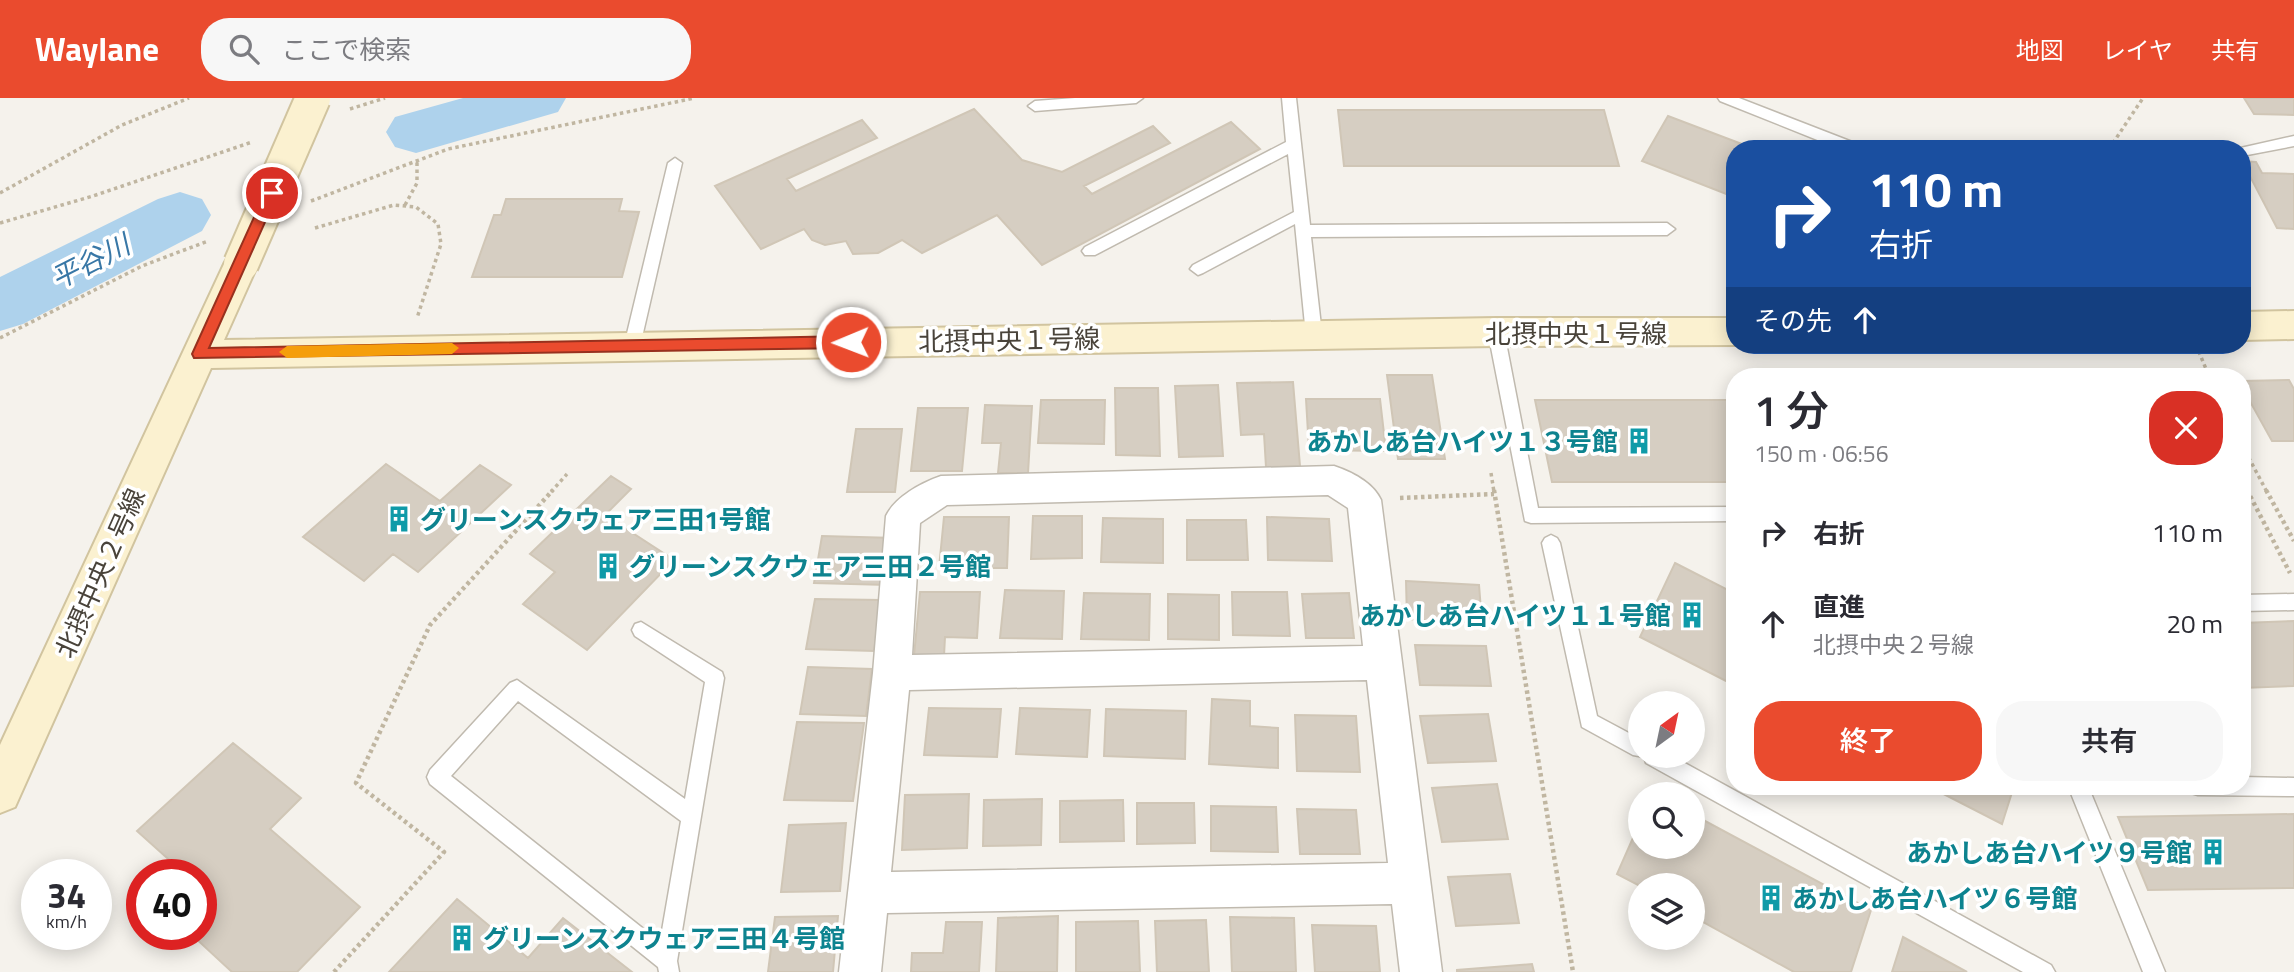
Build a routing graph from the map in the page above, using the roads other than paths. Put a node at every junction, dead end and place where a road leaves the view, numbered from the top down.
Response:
1 (313, 98) edge
2 (1136, 98) edge
3 (1289, 98) edge
4 (1725, 98) edge
5 (1035, 106) dead end
6 (1832, 140) edge
7 (2294, 141) edge
8 (1294, 144) junction
9 (2251, 149) edge
10 (675, 163) dead end
11 (1300, 215) junction
12 (1667, 229) dead end
13 (1301, 231) junction
14 (1090, 251) dead end
15 (1198, 269) dead end
16 (2251, 326) edge
17 (2294, 326) edge
18 (1496, 332) junction
19 (1726, 332) edge
20 (1314, 335) junction
21 (632, 346) junction
22 (200, 354) junction
23 (1726, 514) edge
24 (1551, 543) dead end
25 (2294, 602) edge
26 (2251, 603) edge
27 (641, 630) dead end
28 (1385, 663) junction
29 (892, 673) junction
30 (1628, 742) edge
31 (1675, 768) edge
32 (2251, 787) edge
33 (2294, 788) edge
34 (0, 792) edge
35 (2082, 795) edge
36 (691, 816) junction
37 (1409, 883) junction
38 (868, 893) junction
39 (668, 966) edge
40 (860, 972) edge
41 (1421, 972) edge
42 (2044, 972) edge
43 (2154, 972) edge

1 - 22 street, 北摂中央２号線, bridge
2 - 5 lane
3 - 8 lane
4 - 6 lane
7 - 9 lane
8 - 11 lane
8 - 14 lane
10 - 21 lane
11 - 13 lane
11 - 15 lane
12 - 13 lane
13 - 20 lane
16 - 17 street
18 - 19 street, 北摂中央１号線
18 - 20 street, 北摂中央１号線
18 - 23 lane
20 - 21 street, 北摂中央１号線
21 - 22 street, 北摂中央１号線
22 - 34 street, 北摂中央２号線
24 - 30 lane
25 - 26 lane
27 - 36 lane
28 - 29 street
28 - 29 street
28 - 37 street
29 - 38 street
31 - 42 lane
32 - 33 lane
35 - 43 lane
36 - 39 lane
36 - 39 lane
37 - 38 street
37 - 41 street
38 - 40 street

